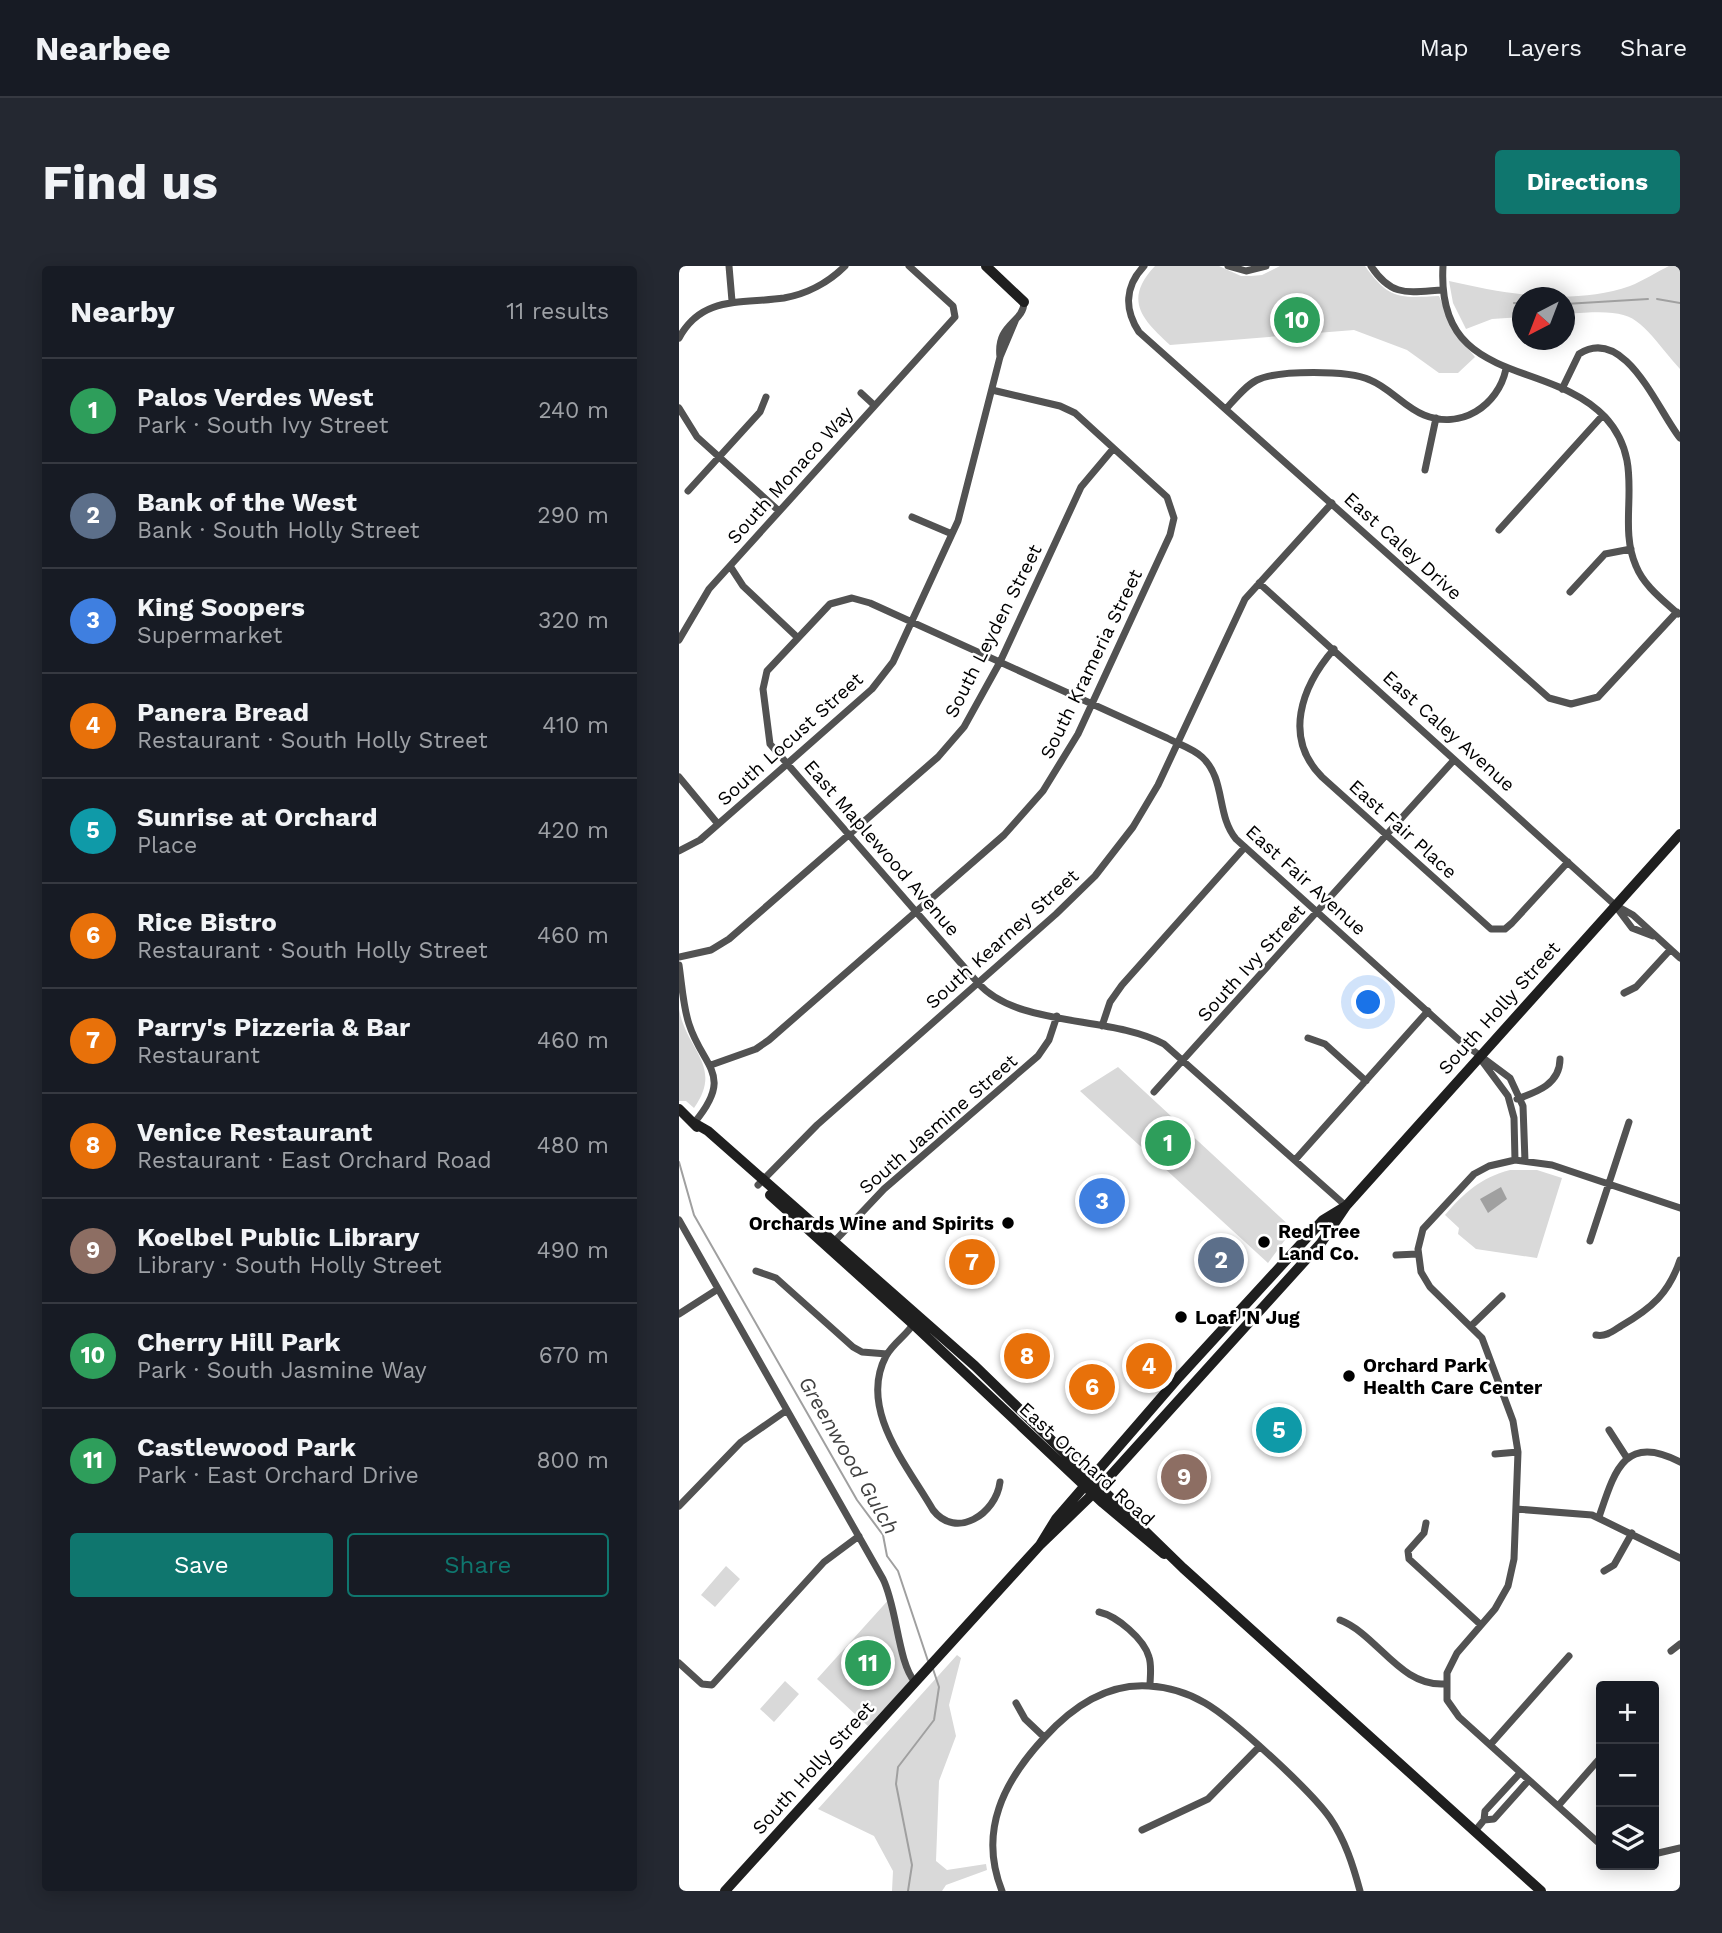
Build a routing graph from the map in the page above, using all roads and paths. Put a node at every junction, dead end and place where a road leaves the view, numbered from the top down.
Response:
1 (729, 266) edge
2 (845, 266) edge
3 (908, 266) edge
4 (986, 266) edge
5 (1144, 266) edge
6 (1227, 266) edge
7 (1266, 266) edge
8 (1371, 266) edge
9 (1443, 266) edge
10 (1443, 290) junction
11 (732, 301) junction
12 (1024, 302) joint
13 (679, 338) edge
14 (1506, 369) junction
15 (1562, 389) junction
16 (992, 390) junction
17 (861, 393) dead end
18 (766, 397) dead end
19 (874, 405) junction
20 (679, 408) edge
21 (1226, 410) junction
22 (1603, 415) junction
23 (1436, 418) junction
24 (1680, 438) edge
25 (1113, 449) junction
26 (719, 457) junction
27 (1425, 470) dead end
28 (688, 491) dead end
29 (1332, 503) junction
30 (779, 511) junction
31 (912, 517) dead end
32 (1499, 530) dead end
33 (952, 534) junction
34 (1631, 549) junction
35 (730, 566) junction
36 (1259, 583) junction
37 (1570, 592) dead end
38 (1678, 614) edge
39 (912, 622) junction
40 (797, 637) junction
41 (679, 640) edge
42 (1334, 649) junction
43 (1000, 662) junction
44 (1092, 705) junction
45 (1178, 743) junction
46 (1454, 760) junction
47 (787, 764) junction
48 (679, 777) edge
49 (718, 824) junction
50 (1680, 834) edge
51 (1386, 835) junction
52 (850, 836) junction
53 (1245, 847) junction
54 (679, 851) edge
55 (1567, 862) junction
56 (1615, 905) junction
57 (917, 912) junction
58 (1318, 912) junction
59 (1670, 950) junction
60 (679, 957) edge
61 (1680, 958) edge
62 (679, 965) edge
63 (978, 984) junction
64 (1623, 993) dead end
65 (1428, 1011) junction
66 (1057, 1016) junction
67 (1102, 1026) junction
68 (1307, 1038) dead end
69 (1479, 1056) junction
70 (1560, 1059) dead end
71 (1184, 1060) junction
72 (711, 1065) junction
73 (1366, 1081) junction
74 (1154, 1092) dead end
75 (1521, 1098) junction
76 (1510, 1101) junction
77 (679, 1109) edge
78 (1629, 1122) dead end
79 (694, 1123) junction
80 (1295, 1160) junction
81 (1515, 1160) junction
82 (1525, 1161) junction
83 (760, 1182) junction
84 (1609, 1184) junction
85 (1346, 1206) junction
86 (1680, 1208) edge
87 (679, 1220) edge
88 (1590, 1241) dead end
89 (831, 1245) junction
90 (1417, 1254) junction
91 (1397, 1255) dead end
92 (1680, 1260) edge
93 (756, 1271) dead end
94 (718, 1289) junction
95 (1502, 1296) dead end
96 (679, 1314) edge
97 (916, 1320) junction
98 (1472, 1325) junction
99 (1596, 1335) dead end
100 (887, 1354) junction
101 (787, 1410) junction
102 (1609, 1430) dead end
103 (1518, 1452) junction
104 (1495, 1454) dead end
105 (1627, 1458) junction
106 (1680, 1462) edge
107 (1000, 1482) dead end
108 (1093, 1485) junction
109 (679, 1506) edge
110 (1516, 1509) junction
111 (1599, 1517) junction
112 (1426, 1522) dead end
113 (1632, 1533) junction
114 (859, 1536) junction
115 (1680, 1558) edge
116 (1604, 1571) dead end
117 (1099, 1612) dead end
118 (1340, 1620) dead end
119 (1481, 1625) junction
120 (1680, 1644) edge
121 (1671, 1651) dead end
122 (1569, 1656) dead end
123 (679, 1663) edge
124 (918, 1679) junction
125 (1445, 1684) junction
126 (1150, 1686) junction
127 (1016, 1703) dead end
128 (1044, 1737) junction
129 (1490, 1745) junction
130 (1258, 1748) junction
131 (1596, 1763) edge
132 (1520, 1773) junction
133 (1529, 1780) junction
134 (1558, 1806) junction
135 (1484, 1820) junction
136 (1142, 1830) dead end
137 (1475, 1831) junction
138 (1596, 1840) edge
139 (1680, 1848) edge
140 (1659, 1853) edge
141 (1535, 1889) edge
142 (725, 1891) edge
143 (1002, 1891) edge
144 (1360, 1891) edge

1 - 11 street
2 - 11 street
3 - 19 street, South Monaco Way
4 - 12 main road
5 - 21 street, East Caley Drive
6 - 7 street
8 - 10 street
9 - 10 street
10 - 14 street
11 - 13 street
12 - 16 street, South Locust Street
14 - 15 street
14 - 23 street
15 - 22 street
15 - 24 street
16 - 25 street, South Krameria Street
16 - 33 street, South Locust Street
17 - 19 street, South Monaco Way
18 - 26 street
19 - 30 street, South Monaco Way
20 - 26 street
21 - 23 street
21 - 29 street, East Caley Drive
22 - 32 street
22 - 34 street
23 - 27 street
25 - 43 street, South Leyden Street
25 - 44 street, South Krameria Street
26 - 28 street
26 - 30 street
29 - 36 street, South Kearney Street
29 - 38 street, East Caley Drive
30 - 35 street, South Monaco Way
31 - 33 street
33 - 39 street, South Locust Street
34 - 37 street
34 - 38 street
35 - 40 street, South Monaco Way
35 - 41 street, South Monaco Way
36 - 42 street, East Caley Avenue
36 - 45 street, South Kearney Street
39 - 40 street, East Fair Avenue
39 - 43 street, East Fair Avenue
39 - 47 street, South Locust Street
40 - 47 street, East Maplewood Avenue
42 - 46 street, East Caley Avenue
42 - 51 street, East Fair Place
43 - 44 street, East Fair Avenue
43 - 52 street, South Leyden Street
44 - 45 street, East Fair Avenue
44 - 57 street, South Krameria Street
45 - 53 street, East Fair Avenue
45 - 63 street, South Kearney Street
46 - 51 street, South Ivy Street
46 - 55 street, East Caley Avenue
47 - 49 street, South Locust Street
47 - 52 street, East Maplewood Avenue
48 - 49 street
49 - 54 street, South Locust Street
50 - 56 main road, South Holly Street
51 - 55 street, East Fair Place
51 - 58 street, South Ivy Street
52 - 57 street, East Maplewood Avenue
52 - 60 street, South Leyden Street
53 - 58 street, East Fair Avenue
53 - 67 street
55 - 56 street, East Caley Avenue
56 - 59 street, East Caley Avenue
56 - 69 main road, South Holly Street
57 - 63 street, East Maplewood Avenue
57 - 72 street, South Krameria Street
58 - 65 street, East Fair Avenue
58 - 71 street, South Ivy Street
59 - 61 street, East Caley Avenue
59 - 64 street
62 - 72 street
63 - 66 street, East Maplewood Avenue
63 - 83 street, South Kearney Street
65 - 69 street, East Fair Avenue
65 - 73 street
66 - 67 street, East Maplewood Avenue
66 - 89 street, South Jasmine Street
67 - 71 street, East Maplewood Avenue
68 - 73 street
69 - 75 street, East Fair Avenue
69 - 76 street, East Fair Avenue
69 - 85 main road, South Holly Street
70 - 75 street
71 - 74 street, South Ivy Street
71 - 80 street, East Maplewood Avenue
72 - 79 street
73 - 80 street
75 - 76 street
75 - 82 street
76 - 81 street, East Fair Avenue
77 - 79 main road, East Orchard Road
78 - 84 street
79 - 83 main road, East Orchard Road
80 - 85 street, East Maplewood Avenue
81 - 82 street
81 - 90 street
82 - 84 street
83 - 89 main road, East Orchard Road
84 - 86 street
84 - 88 street
85 - 108 main road, South Holly Street
87 - 94 street
89 - 97 main road, East Orchard Road
90 - 91 street
90 - 98 street
92 - 99 street
93 - 100 street
94 - 96 street
94 - 101 street
95 - 98 street
97 - 100 street
97 - 108 main road, East Orchard Road
98 - 103 street
100 - 107 street
101 - 109 street
101 - 114 street
102 - 105 street
103 - 104 street
103 - 110 street
105 - 106 street
105 - 111 street
108 - 124 main road, South Holly Street
108 - 137 main road, East Orchard Road
110 - 111 street
110 - 119 street
111 - 113 street
112 - 119 street
113 - 115 street
113 - 116 street
114 - 123 street
114 - 124 street
117 - 126 street
118 - 125 street
119 - 125 street
120 - 121 street
122 - 129 street
124 - 142 main road, South Holly Street
125 - 129 street
126 - 128 street
126 - 130 street
127 - 128 street
128 - 143 street
129 - 132 street
130 - 136 street
130 - 144 street
131 - 134 street
132 - 133 street
132 - 135 street
133 - 134 street
133 - 135 street
134 - 138 street
135 - 137 street
137 - 141 main road, East Orchard Road
139 - 140 street

